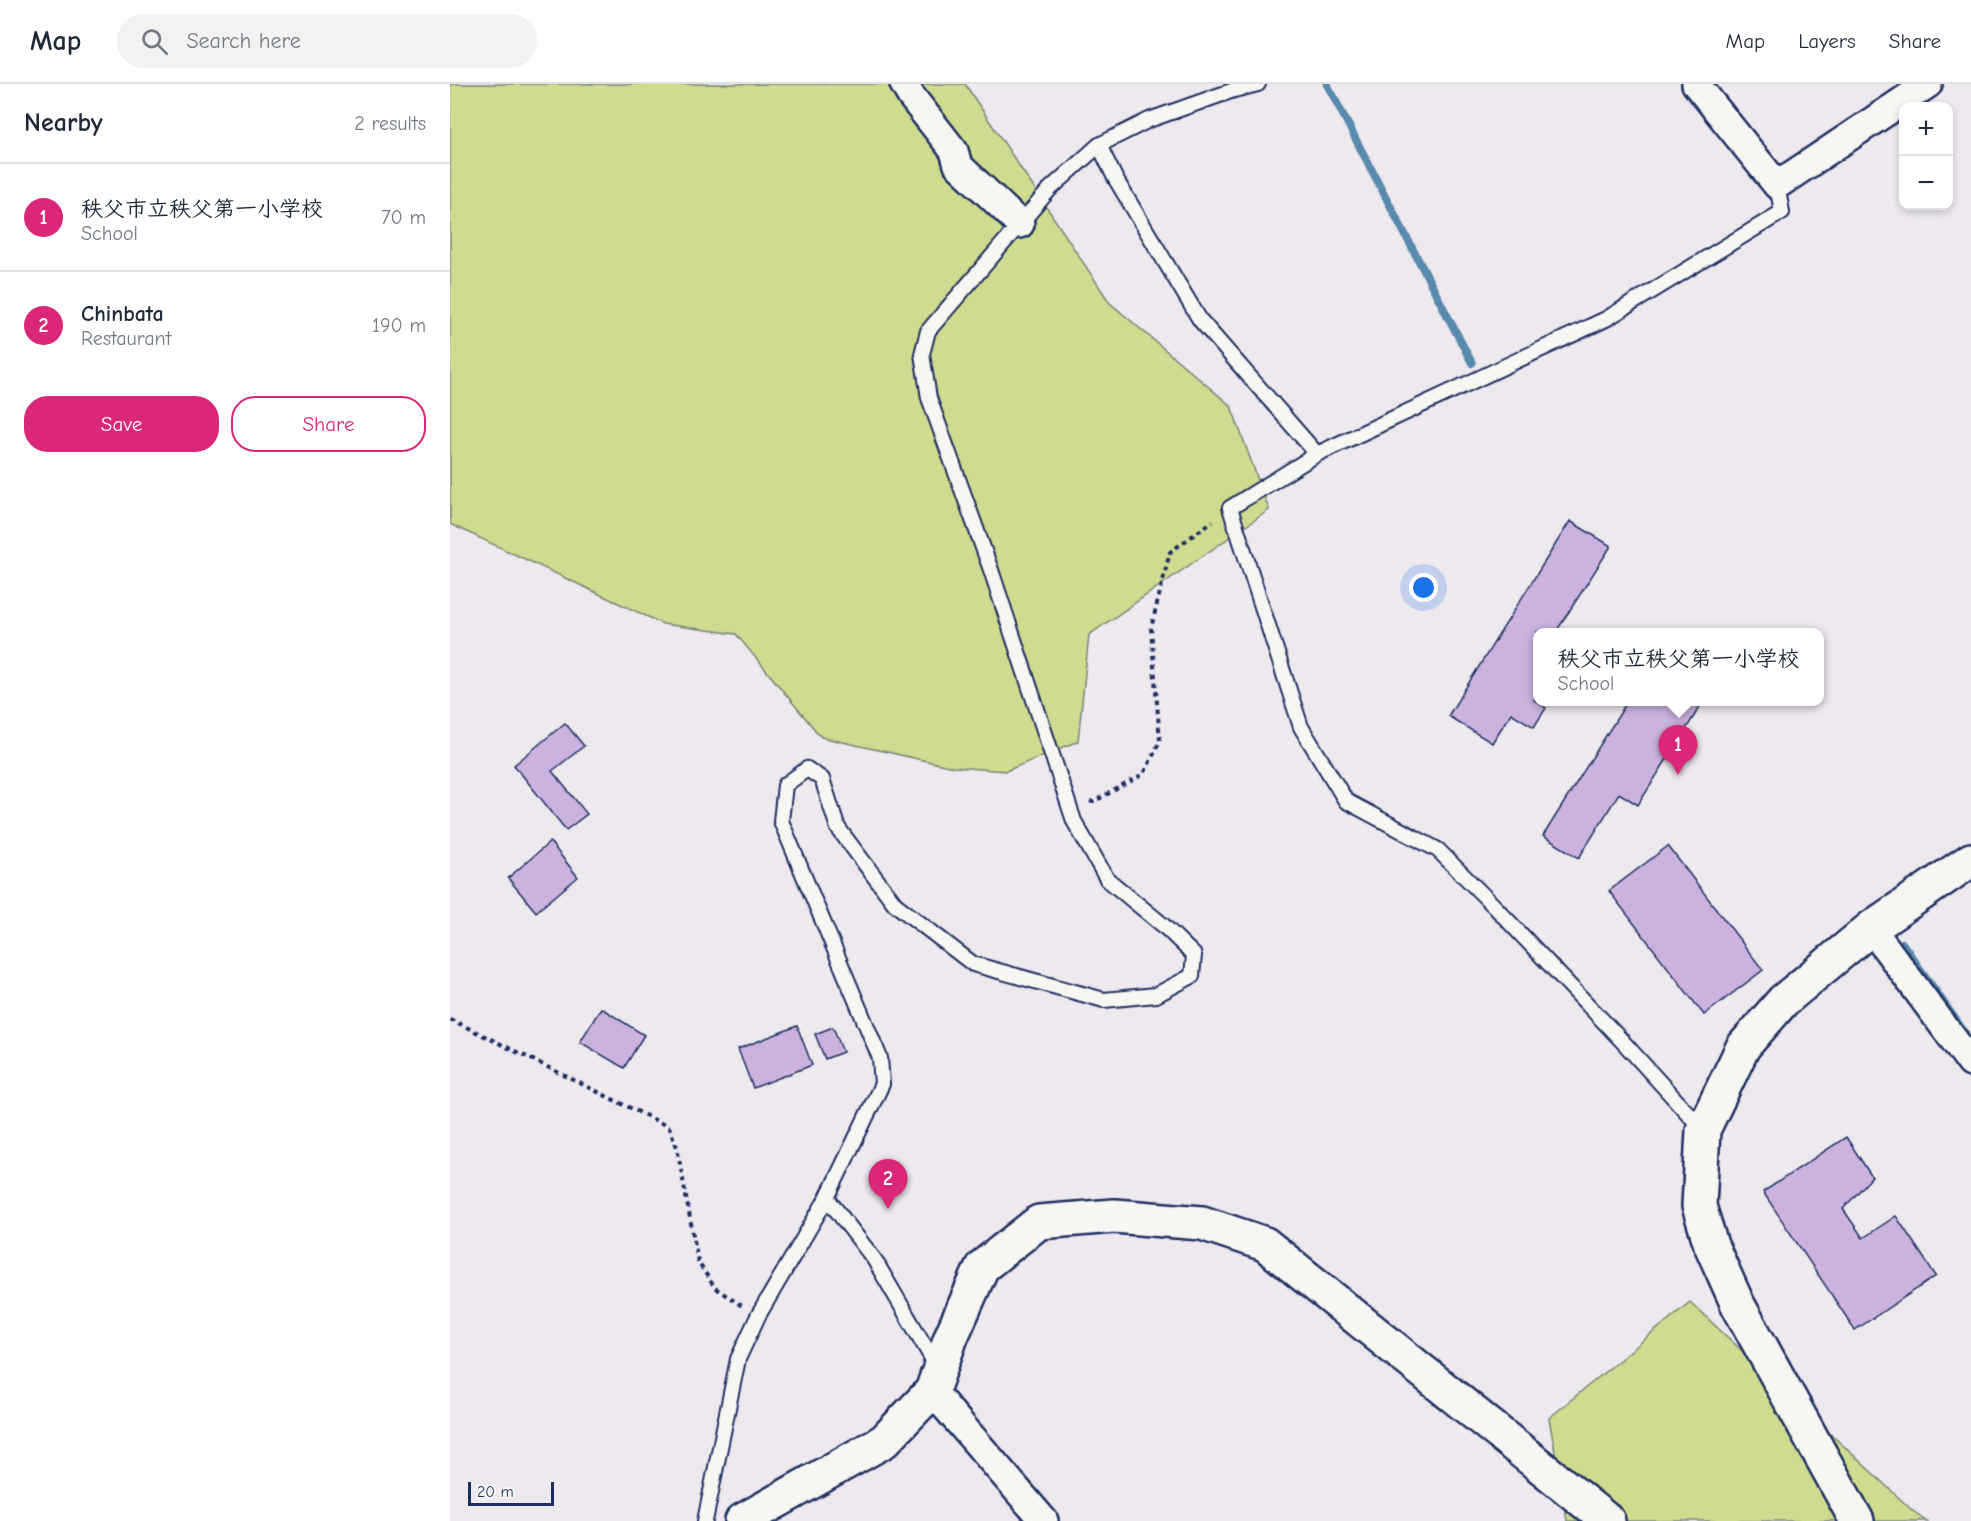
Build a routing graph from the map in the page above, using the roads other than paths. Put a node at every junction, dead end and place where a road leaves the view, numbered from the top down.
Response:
1 (904, 84) edge
2 (1258, 84) edge
3 (1696, 84) edge
4 (1928, 84) edge
5 (1099, 145) junction
6 (1777, 185) junction
7 (1020, 224) junction
8 (1317, 454) junction
9 (1968, 870) edge
10 (1871, 928) junction
11 (1967, 1050) edge
12 (1703, 1130) junction
13 (827, 1198) junction
14 (936, 1381) junction
15 (705, 1521) edge
16 (742, 1521) edge
17 (1044, 1521) edge
18 (1608, 1521) edge
19 (1857, 1521) edge

1 - 7 street
2 - 5 lane
3 - 6 street
4 - 6 street
5 - 7 lane
5 - 8 lane
6 - 8 lane
7 - 13 lane
8 - 12 lane
9 - 10 street
10 - 11 street
10 - 12 street
12 - 19 street
13 - 14 lane
13 - 15 lane
14 - 16 street
14 - 17 street
14 - 18 street

